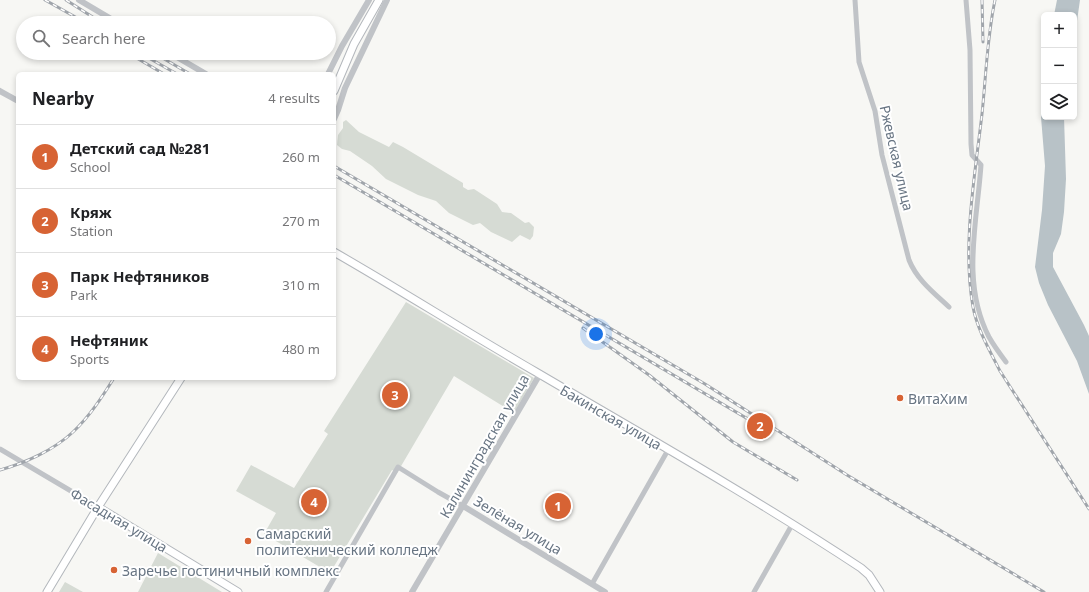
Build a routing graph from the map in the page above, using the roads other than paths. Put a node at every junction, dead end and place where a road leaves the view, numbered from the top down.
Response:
1 (79, 0) edge
2 (369, 0) edge
3 (379, 0) edge
4 (386, 0) edge
5 (854, 0) edge
6 (966, 0) edge
7 (106, 16) edge
8 (336, 58) edge
9 (182, 60) edge
10 (335, 60) edge
11 (203, 72) edge
12 (329, 72) edge
13 (336, 86) edge
14 (0, 91) edge
15 (16, 100) edge
16 (336, 114) edge
17 (336, 253) edge
18 (949, 307) dead end
19 (1006, 362) dead end
20 (540, 374) junction
21 (180, 380) edge
22 (0, 449) edge
23 (668, 450) junction
24 (463, 506) junction
25 (98, 507) junction
26 (793, 523) junction
27 (592, 584) junction
28 (47, 592) edge
29 (238, 592) edge
30 (326, 592) edge
31 (412, 592) edge
32 (605, 592) edge
33 (754, 592) edge
34 (880, 592) edge

1 - 7 street
2 - 8 street
3 - 13 main road
4 - 16 street
5 - 18 street, Ржевская улица
6 - 19 street
9 - 11 street
10 - 12 street
14 - 15 street
17 - 20 main road, Бакинская улица
20 - 23 main road, Бакинская улица
20 - 24 street, Калининградская улица
21 - 25 main road
22 - 25 street, Фасадная улица
23 - 26 main road, Бакинская улица
23 - 27 street
24 - 27 street, Зелёная улица
24 - 30 street, Зелёная улица
24 - 31 street, Калининградская улица
25 - 28 main road
25 - 29 main road, Фасадная улица
26 - 33 street
26 - 34 main road, Бакинская улица
27 - 32 street, Зелёная улица

